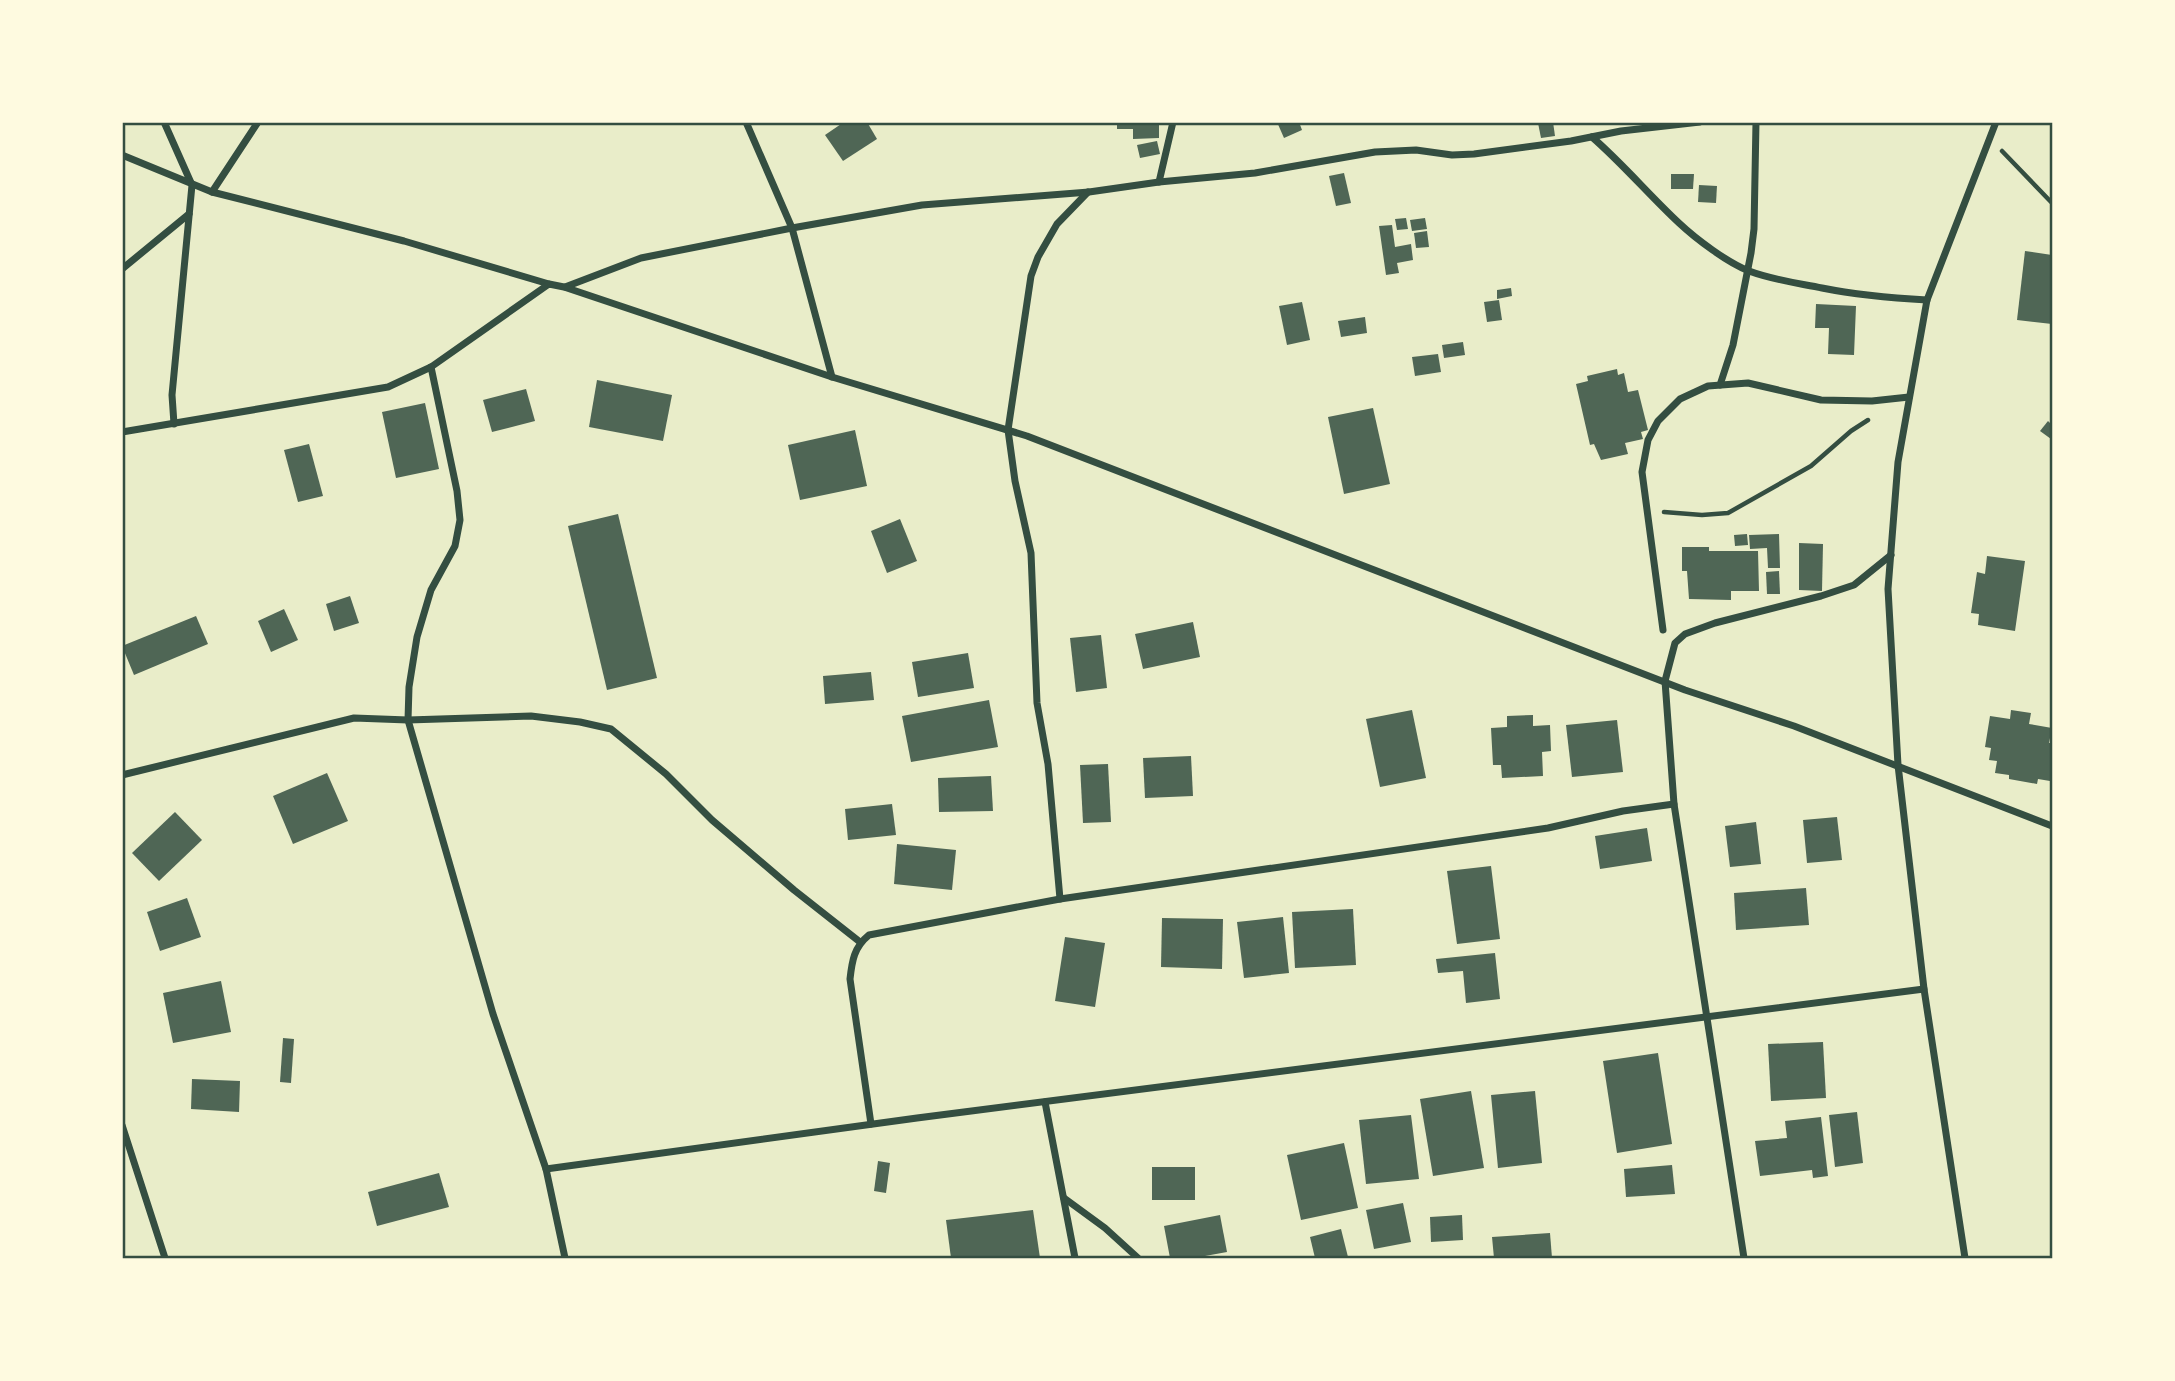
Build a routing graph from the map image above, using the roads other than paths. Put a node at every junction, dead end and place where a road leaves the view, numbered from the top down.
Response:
1 (164, 122) edge
2 (258, 122) edge
3 (746, 122) edge
4 (1173, 122) edge
5 (1700, 122) edge
6 (1756, 122) edge
7 (1996, 122) edge
8 (1592, 136) junction
9 (122, 155) edge
10 (1159, 182) junction
11 (192, 185) junction
12 (212, 192) junction
13 (1089, 192) junction
14 (189, 214) junction
15 (792, 228) junction
16 (122, 269) edge
17 (1747, 270) junction
18 (549, 284) junction
19 (564, 287) junction
20 (1927, 300) junction
21 (431, 367) junction
22 (832, 377) junction
23 (1720, 385) junction
24 (1909, 397) junction
25 (174, 424) junction
26 (1007, 430) junction
27 (122, 432) edge
28 (1891, 555) junction
29 (1663, 630) dead end
30 (1665, 681) junction
31 (408, 720) junction
32 (1898, 765) junction
33 (122, 775) edge
34 (1674, 804) junction
35 (2053, 826) edge
36 (1060, 899) junction
37 (860, 942) junction
38 (1924, 989) junction
39 (1708, 1017) junction
40 (1045, 1102) junction
41 (122, 1125) edge
42 (871, 1125) junction
43 (546, 1170) junction
44 (1063, 1197) junction
45 (165, 1258) edge
46 (565, 1258) edge
47 (1075, 1258) edge
48 (1138, 1258) edge
49 (1744, 1258) edge
50 (1965, 1258) edge

1 - 11 street
2 - 12 street
3 - 15 street
4 - 10 street
5 - 8 street
6 - 17 street
7 - 20 street
8 - 10 street
8 - 17 street
9 - 11 street
10 - 13 street
11 - 12 street
11 - 14 street
12 - 18 street
13 - 15 street
13 - 26 street
14 - 16 street
14 - 25 street
15 - 19 street
15 - 22 street
17 - 20 street
17 - 23 street
18 - 19 street
18 - 21 street
19 - 22 street
20 - 24 street
21 - 25 street
21 - 31 street
22 - 26 street
23 - 24 street
23 - 29 street
24 - 28 street
25 - 27 street
26 - 30 street
26 - 36 street
28 - 30 street
28 - 32 street
30 - 32 street
30 - 34 street
31 - 33 street
31 - 37 street
31 - 43 street
32 - 35 street
32 - 38 street
34 - 36 street
34 - 39 street
36 - 37 street
37 - 42 street
38 - 39 street
38 - 50 street
39 - 40 street
39 - 49 street
40 - 42 street
40 - 44 street
41 - 45 street
42 - 43 street
43 - 46 street
44 - 47 street
44 - 48 street

